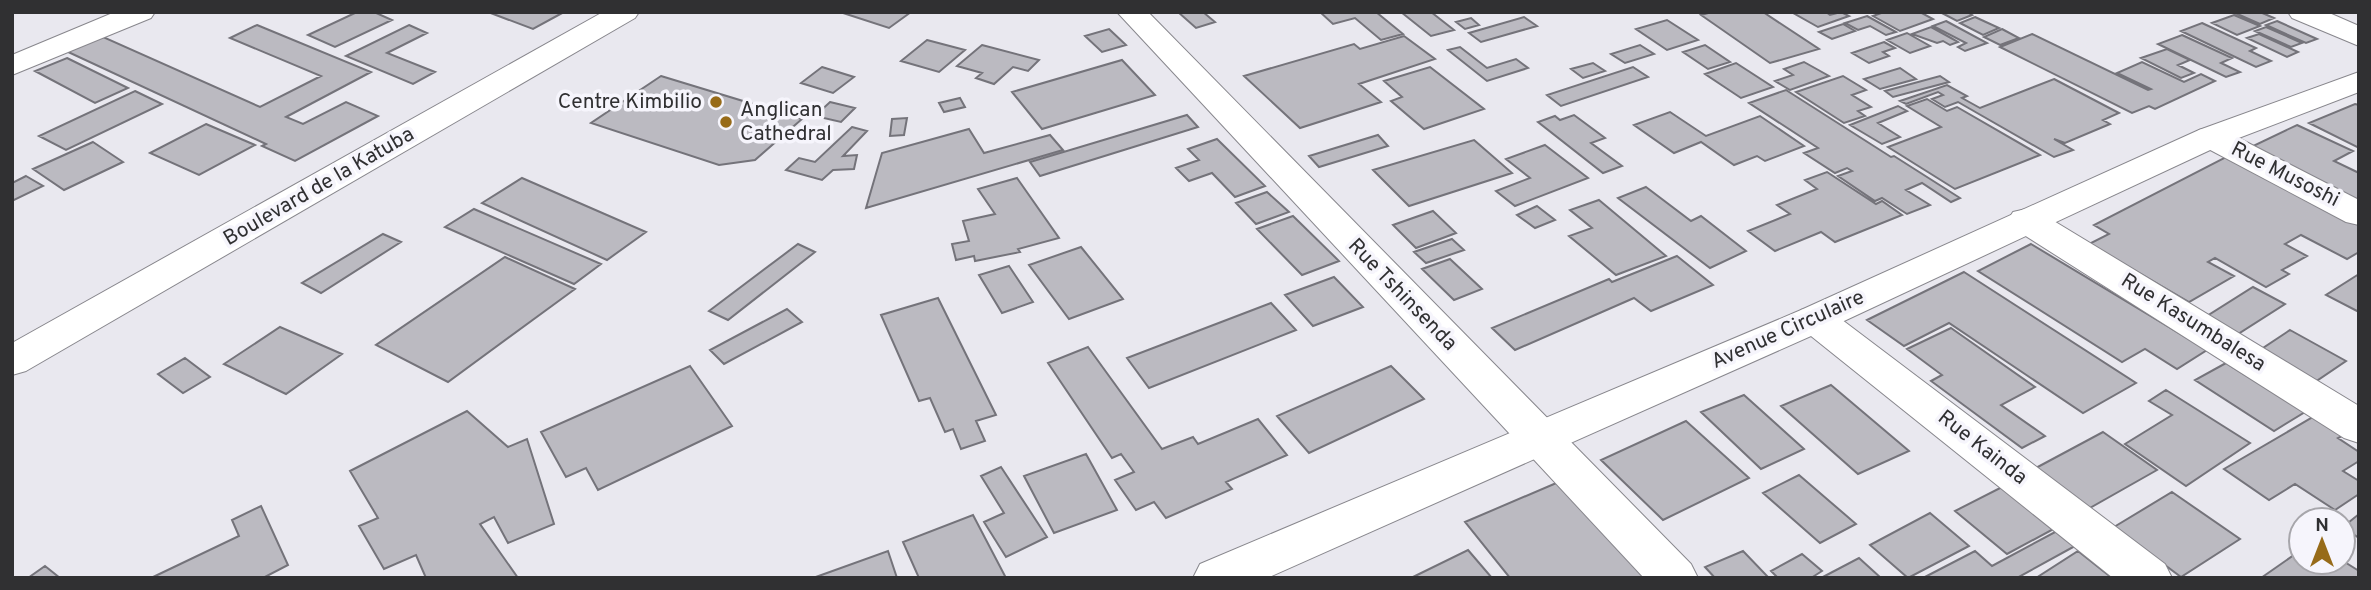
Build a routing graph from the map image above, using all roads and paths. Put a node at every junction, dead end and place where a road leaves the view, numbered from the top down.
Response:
1 (141, 12) edge
2 (625, 12) edge
3 (1131, 12) edge
4 (2302, 12) edge
5 (2359, 37) edge
6 (12, 66) edge
7 (2359, 81) edge
8 (2211, 137) junction
9 (2359, 214) edge
10 (2026, 220) junction
11 (1815, 318) junction
12 (12, 361) edge
13 (2359, 427) edge
14 (1540, 440) junction
15 (1220, 577) edge
16 (1674, 578) edge
17 (2148, 578) edge

1 - 6 street
2 - 12 street, Boulevard de la Katuba
3 - 14 street, Rue Tshinsenda
4 - 5 street
7 - 8 street, Avenue Circulaire
8 - 9 street, Rue Musoshi
8 - 10 street, Avenue Circulaire
10 - 11 street, Avenue Circulaire
10 - 13 street, Rue Kasumbalesa
11 - 14 street, Avenue Circulaire
11 - 17 street, Rue Kainda
14 - 15 street, Avenue Circulaire
14 - 16 street, Rue Tshinsenda

